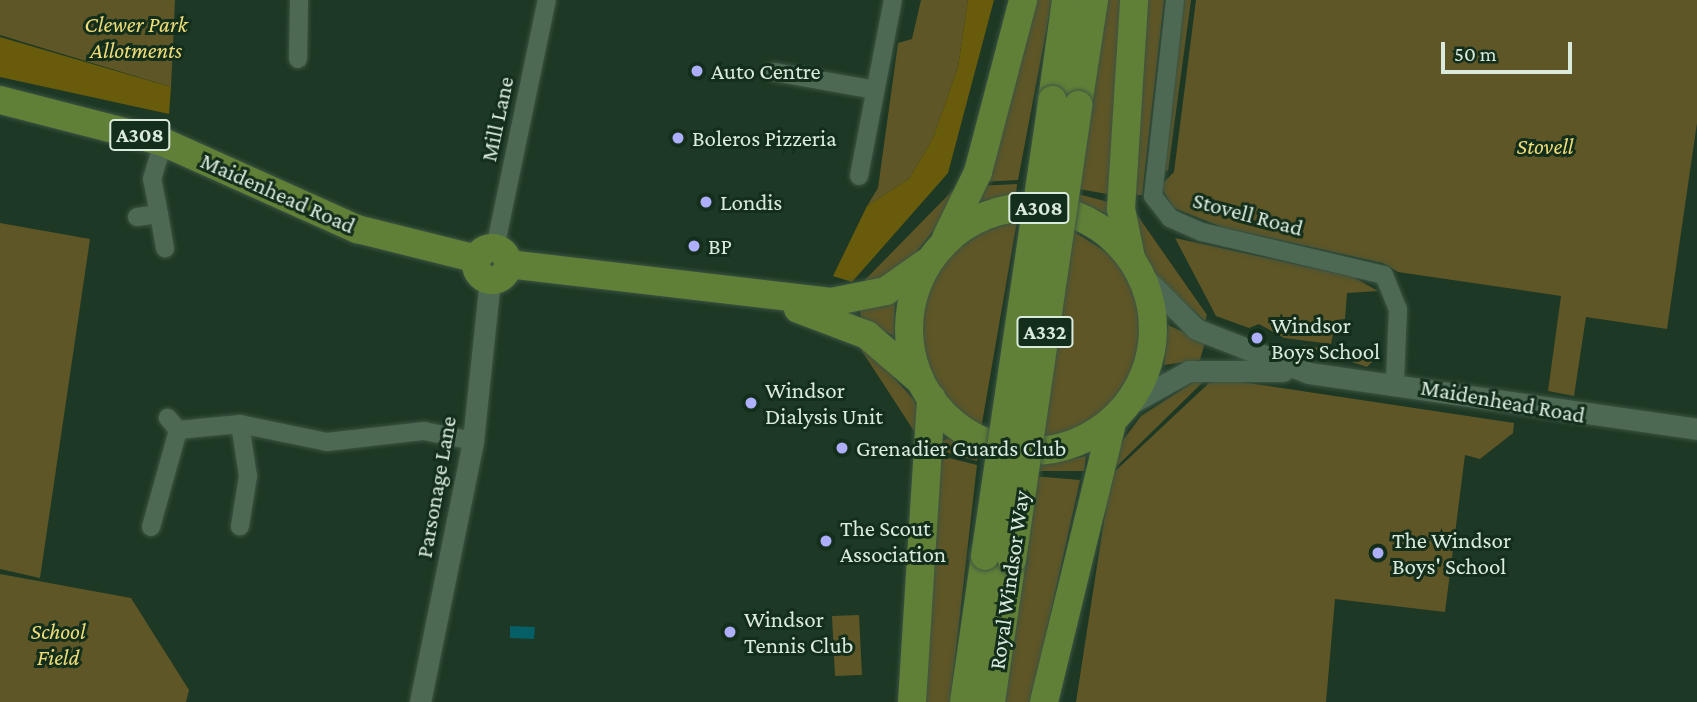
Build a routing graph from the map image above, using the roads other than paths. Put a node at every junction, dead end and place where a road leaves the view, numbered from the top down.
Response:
1 (299, 0) edge
2 (548, 0) edge
3 (893, 0) edge
4 (1023, 0) edge
5 (1066, 0) edge
6 (1094, 0) edge
7 (1134, 0) edge
8 (1175, 0) edge
9 (298, 59) dead end
10 (774, 72) dead end
11 (875, 90) junction
12 (0, 100) edge
13 (1065, 102) junction
14 (163, 142) junction
15 (859, 176) dead end
16 (159, 214) junction
17 (137, 217) dead end
18 (165, 248) dead end
19 (938, 251) junction
20 (492, 262) junction
21 (1136, 267) junction
22 (772, 300) junction
23 (1309, 373) junction
24 (1395, 382) junction
25 (925, 390) junction
26 (1120, 413) junction
27 (240, 424) junction
28 (1697, 429) edge
29 (473, 441) junction
30 (240, 526) dead end
31 (151, 527) dead end
32 (998, 558) junction
33 (420, 702) edge
34 (912, 702) edge
35 (964, 702) edge
36 (991, 702) edge
37 (1044, 702) edge

1 - 9 street
2 - 20 street, Mill Lane
3 - 11 street
4 - 19 main road
5 - 13 main road, Royal Windsor Way / A332
6 - 13 main road, Royal Windsor Way / A332
7 - 21 main road
8 - 24 street, Stovell Road
10 - 11 street
11 - 15 street
12 - 14 main road, Maidenhead Road / A308
13 - 32 main road, Royal Windsor Way / A332, bridge
14 - 16 street
14 - 20 main road, Maidenhead Road / A308
16 - 17 street
16 - 18 street
19 - 21 main road, A308
19 - 22 main road, Maidenhead Road / A308
19 - 25 main road
20 - 22 main road, Maidenhead Road / A308
20 - 29 street, Parsonage Lane
21 - 23 street, Maidenhead Road
21 - 26 main road
22 - 25 main road, Maidenhead Road / A308
23 - 24 street, Maidenhead Road
23 - 26 street, Maidenhead Road
24 - 28 street, Maidenhead Road
25 - 26 main road, A308
25 - 34 main road
26 - 37 main road
27 - 29 street
27 - 30 street
27 - 31 street
29 - 33 street, Parsonage Lane
32 - 35 main road, Royal Windsor Way / A332
32 - 36 main road, Royal Windsor Way / A332

